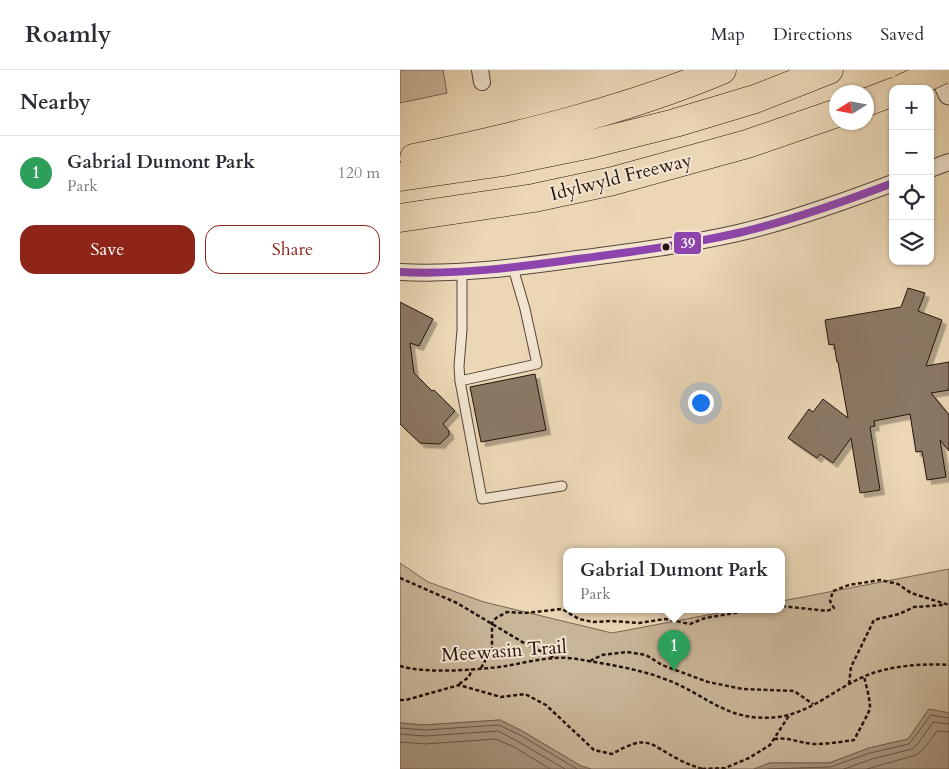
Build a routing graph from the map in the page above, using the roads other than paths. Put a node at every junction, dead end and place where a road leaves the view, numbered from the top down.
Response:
1 (722, 70) edge
2 (829, 70) edge
3 (938, 70) edge
4 (942, 70) edge
5 (910, 85) edge
6 (889, 93) edge
7 (949, 94) edge
8 (874, 99) edge
9 (829, 115) edge
10 (400, 160) edge
11 (949, 162) edge
12 (934, 168) edge
13 (400, 177) edge
14 (889, 185) edge
15 (400, 218) edge
16 (513, 268) junction
17 (462, 271) junction
18 (400, 272) edge
19 (460, 381) junction
20 (562, 486) dead end

1 - 10 highway
2 - 13 highway, Idylwyld Freeway
3 - 7 street
4 - 5 highway, bridge
6 - 8 highway
9 - 15 highway, Idylwyld Freeway
11 - 12 street
14 - 16 street
16 - 17 street
16 - 19 lane
17 - 18 street
17 - 19 lane
19 - 20 lane

